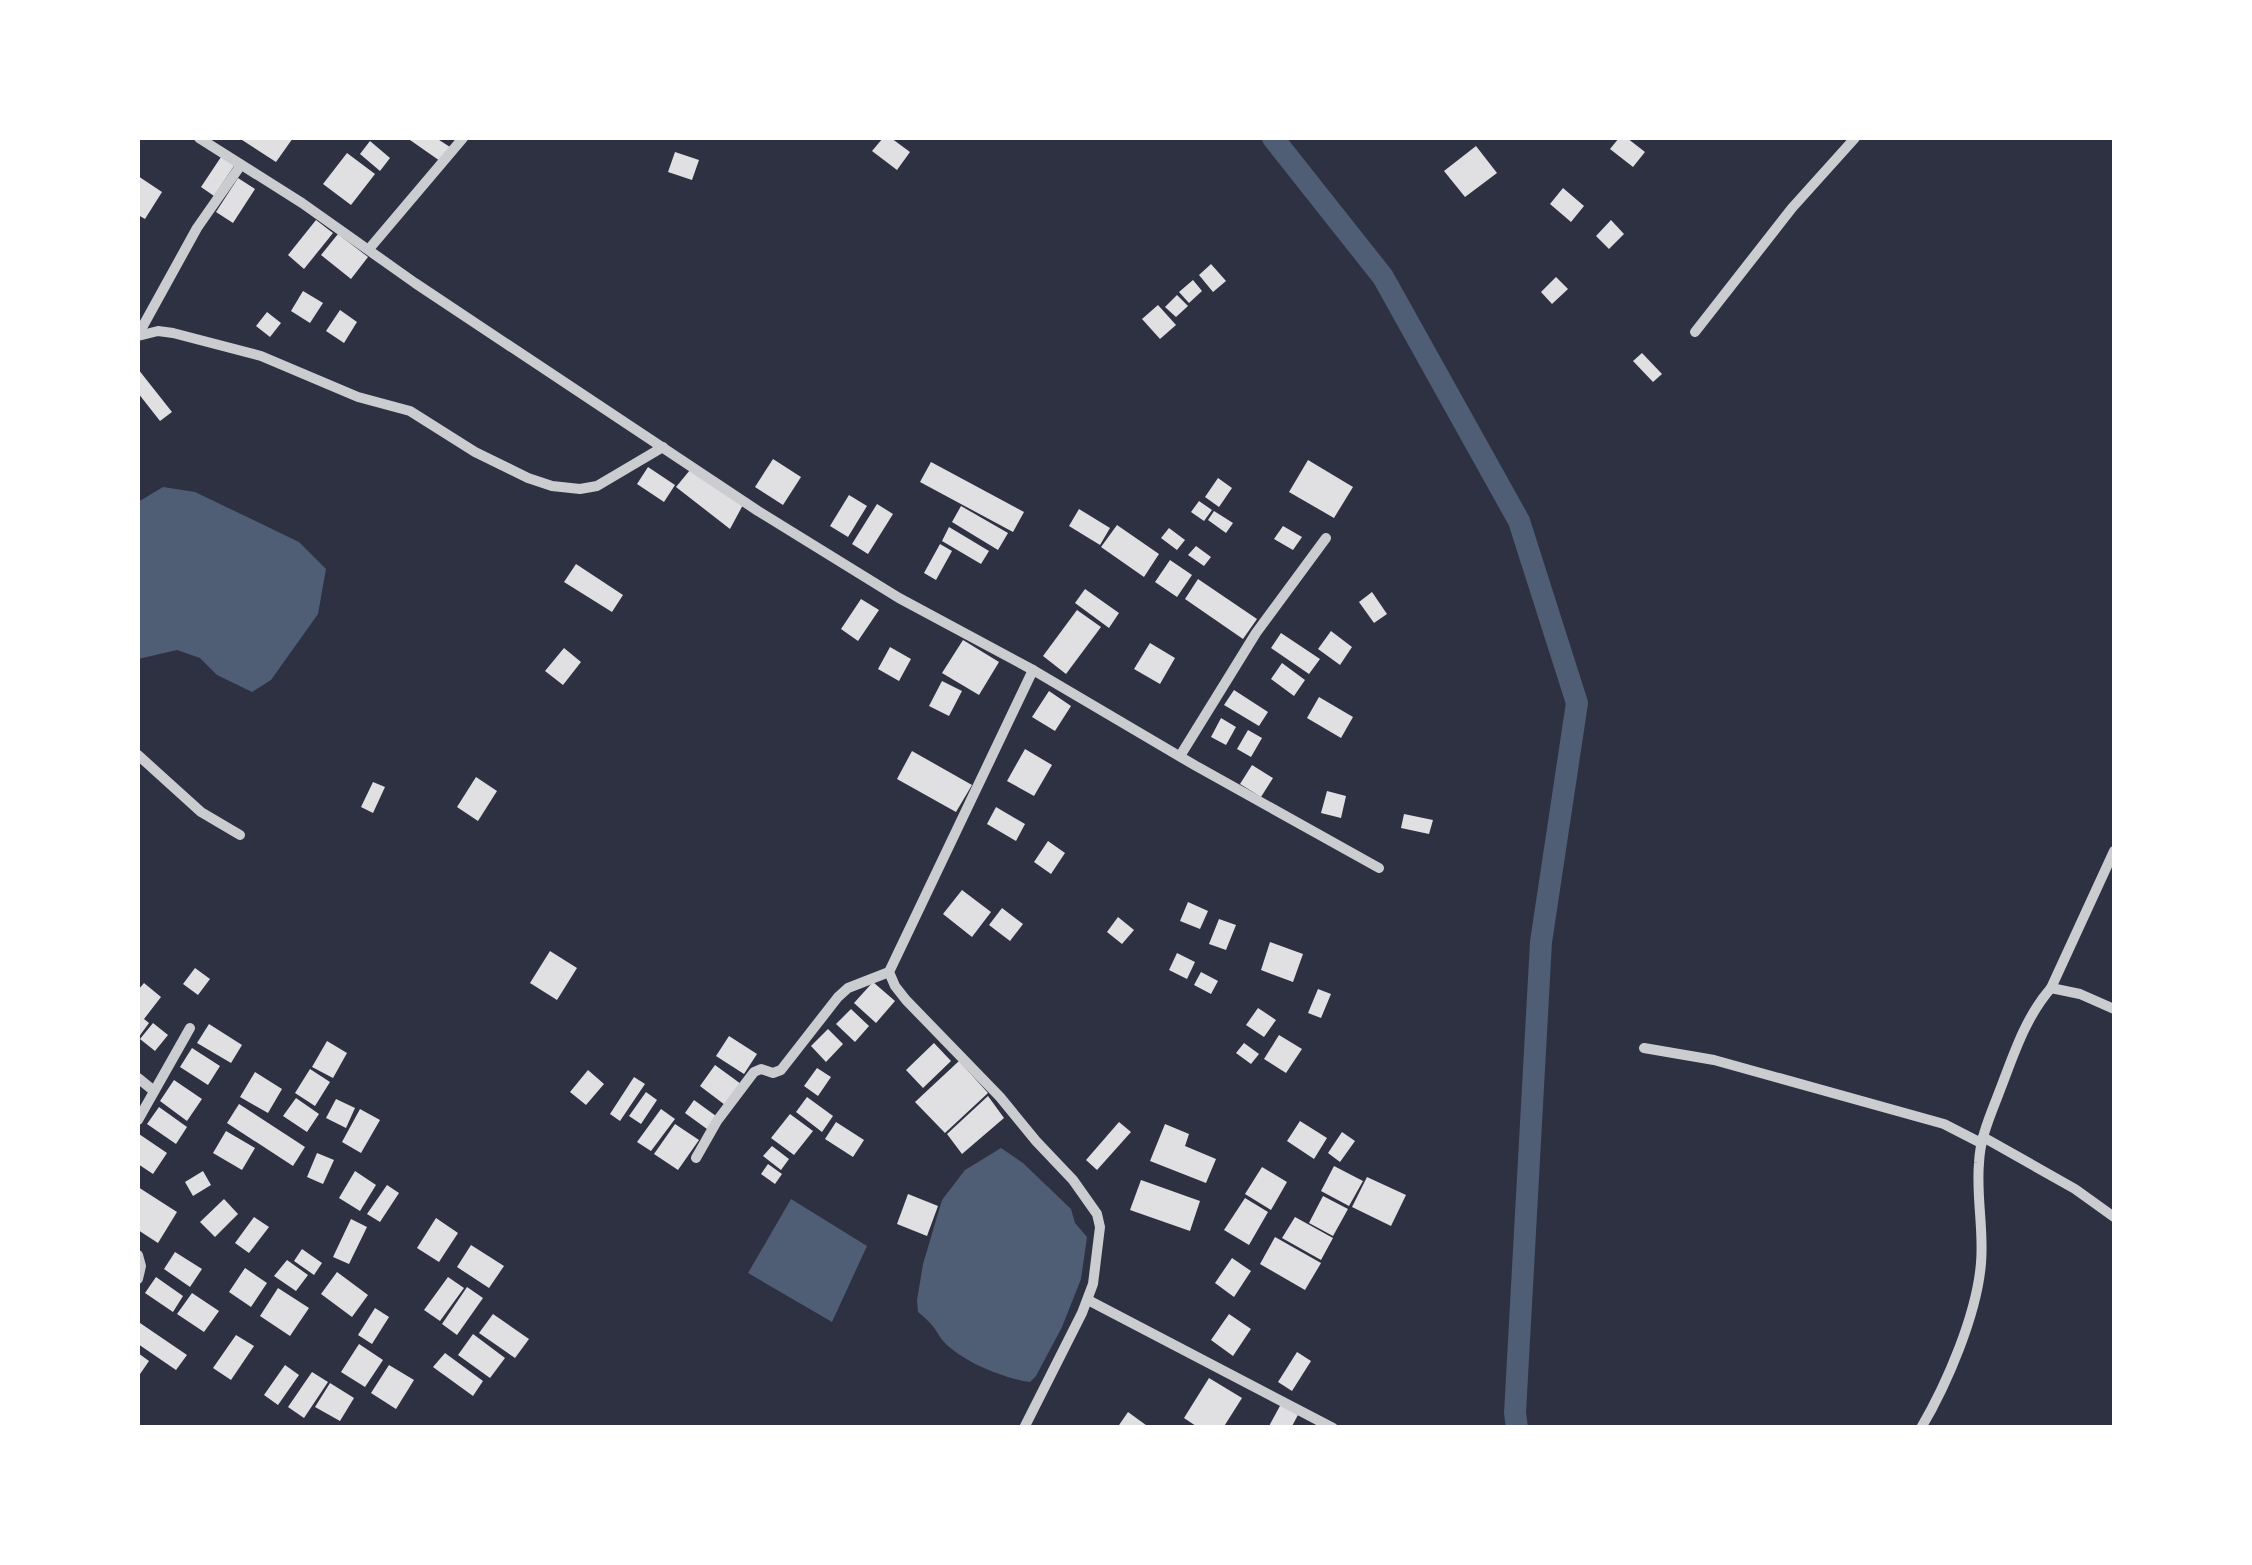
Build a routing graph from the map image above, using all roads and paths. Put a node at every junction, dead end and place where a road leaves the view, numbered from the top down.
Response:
1 (463, 138) edge
2 (1855, 138) edge
3 (206, 139) edge
4 (241, 164) junction
5 (369, 249) junction
6 (1695, 332) dead end
7 (138, 336) edge
8 (662, 447) junction
9 (1326, 538) dead end
10 (1033, 670) junction
11 (138, 755) edge
12 (1180, 756) junction
13 (240, 835) dead end
14 (2114, 851) edge
15 (1379, 868) dead end
16 (889, 972) junction
17 (2051, 988) junction
18 (2114, 1009) edge
19 (190, 1028) dead end
20 (1644, 1048) dead end
21 (138, 1078) edge
22 (154, 1091) junction
23 (138, 1120) edge
24 (1982, 1140) junction
25 (696, 1158) dead end
26 (2114, 1217) edge
27 (138, 1255) edge
28 (138, 1279) edge
29 (1088, 1300) junction
30 (1024, 1428) edge
31 (1334, 1428) edge
32 (1921, 1428) edge

1 - 5 street
2 - 6 street
3 - 4 street
4 - 5 street
4 - 7 street
5 - 8 street
7 - 8 street
8 - 10 street
9 - 12 street
10 - 12 street
10 - 16 street
11 - 13 street
12 - 15 street
14 - 17 street
16 - 25 street
16 - 29 street
17 - 18 street
17 - 24 street
19 - 22 street
20 - 24 street
21 - 22 street
22 - 23 street
24 - 26 street
24 - 32 street
27 - 28 street
29 - 30 street
29 - 31 street

